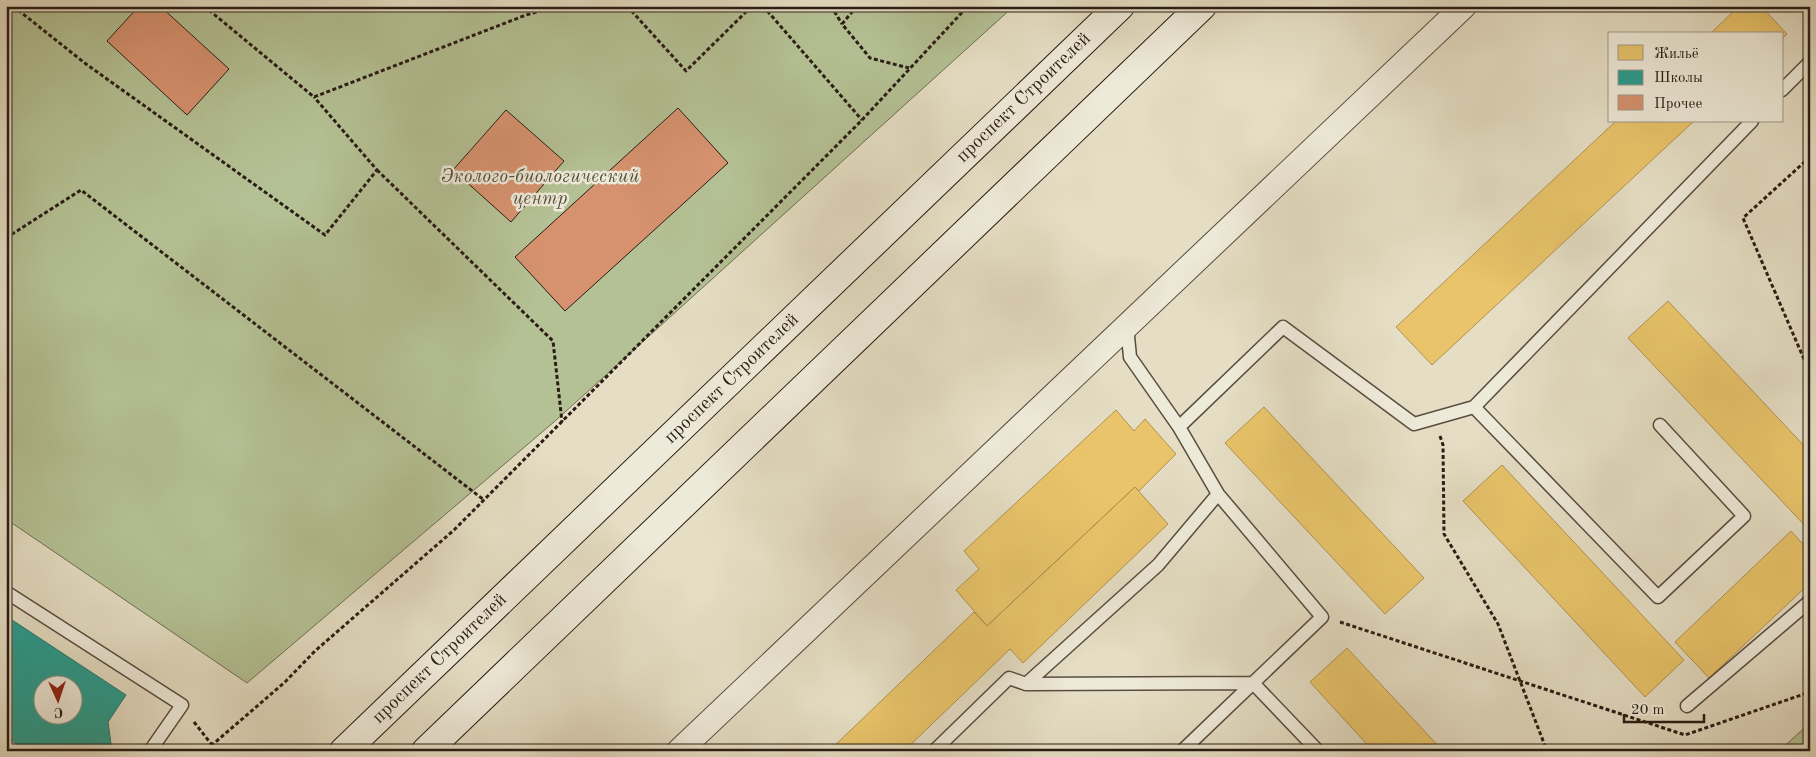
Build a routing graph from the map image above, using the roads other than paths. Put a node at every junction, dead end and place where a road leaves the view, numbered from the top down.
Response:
1 (1120, 6) edge
2 (1202, 6) edge
3 (1464, 6) edge
4 (1810, 62) edge
5 (1784, 88) edge
6 (1751, 122) edge
7 (1127, 326) junction
8 (1474, 407) junction
9 (1660, 425) dead end
10 (1179, 427) junction
11 (1218, 494) junction
12 (6, 592) edge
13 (1810, 601) edge
14 (1253, 683) junction
15 (1026, 684) junction
16 (1687, 706) dead end
17 (150, 751) edge
18 (344, 751) edge
19 (426, 751) edge
20 (679, 751) edge
21 (934, 751) edge
22 (1182, 751) edge
23 (1318, 751) edge

1 - 18 main road, проспект Строителей
2 - 19 main road
3 - 7 street
4 - 5 lane
6 - 8 lane
7 - 10 lane
7 - 20 street
8 - 9 lane
8 - 10 lane
10 - 11 lane
11 - 14 lane
11 - 15 lane
12 - 17 lane
13 - 16 lane
14 - 15 lane
14 - 22 lane
14 - 23 lane
15 - 21 lane

